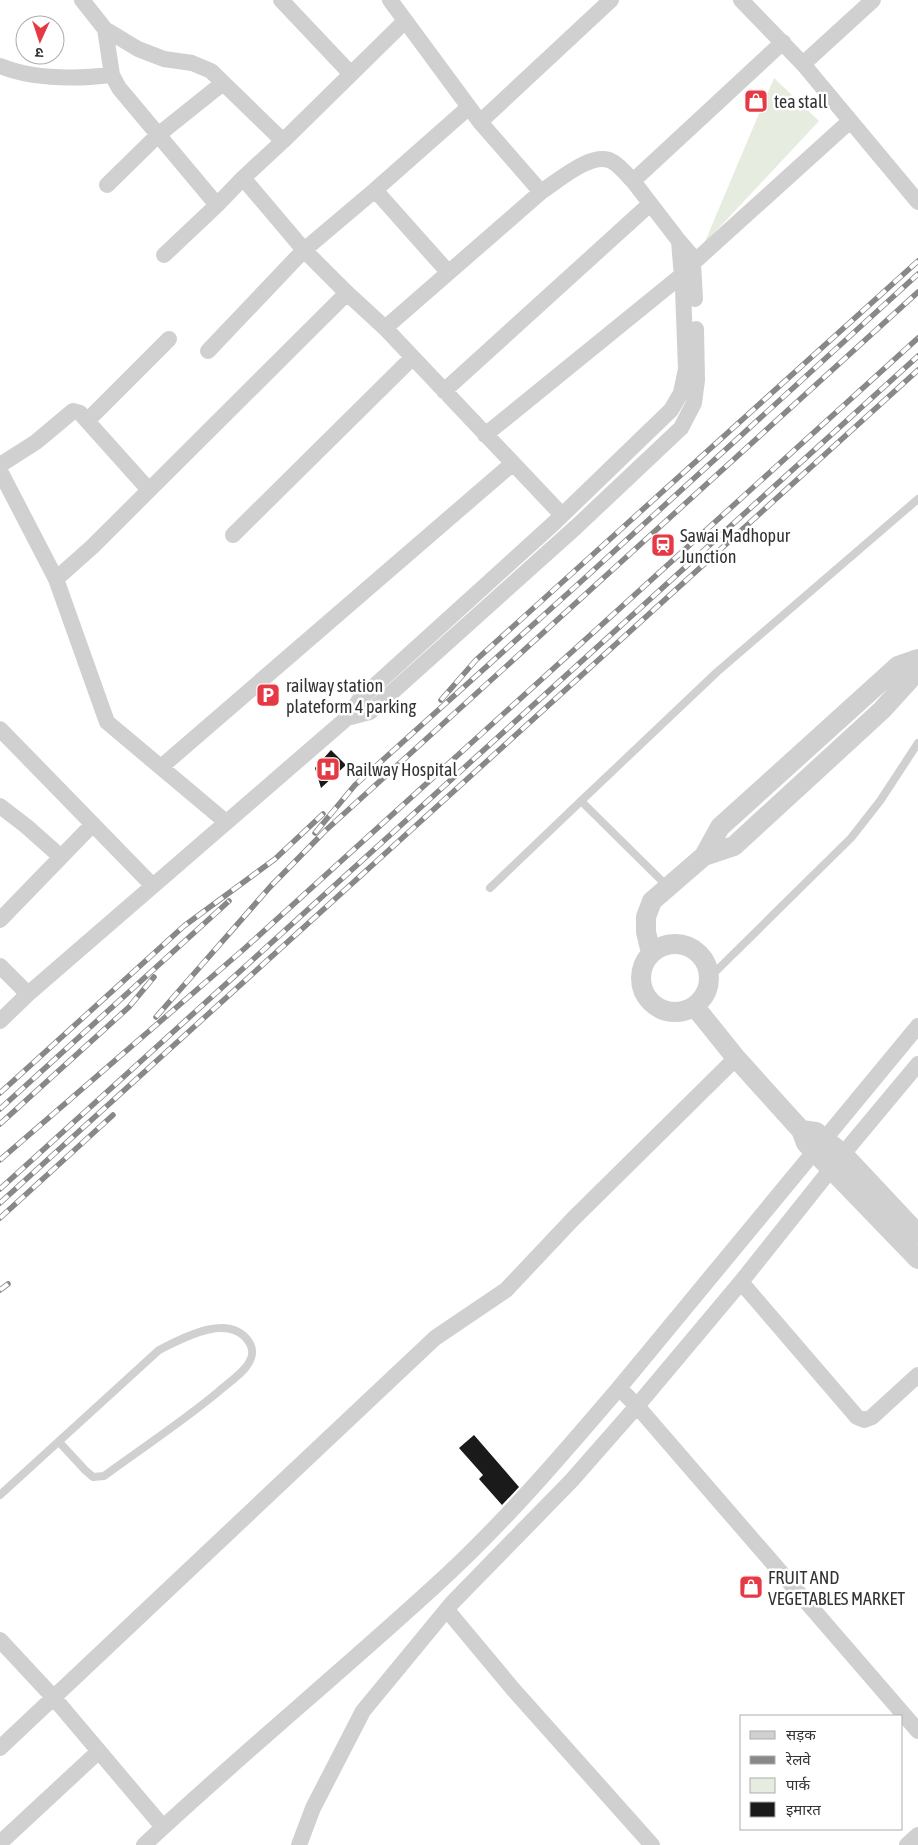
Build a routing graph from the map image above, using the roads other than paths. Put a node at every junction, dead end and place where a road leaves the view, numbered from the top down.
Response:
1 (82, 0) edge
2 (281, 0) edge
3 (390, 0) edge
4 (611, 0) edge
5 (741, 0) edge
6 (873, 0) edge
7 (404, 22) junction
8 (105, 29) junction
9 (783, 42) junction
10 (803, 64) junction
11 (0, 66) edge
12 (351, 74) junction
13 (112, 75) junction
14 (223, 83) junction
15 (469, 107) junction
16 (850, 121) junction
17 (480, 122) junction
18 (158, 135) junction
19 (283, 141) junction
20 (243, 178) junction
21 (633, 181) junction
22 (107, 185) dead end
23 (374, 190) junction
24 (542, 192) junction
25 (918, 202) edge
26 (650, 204) junction
27 (217, 205) junction
28 (679, 241) junction
29 (304, 250) junction
30 (164, 255) dead end
31 (694, 263) junction
32 (448, 272) junction
33 (682, 276) junction
34 (346, 293) junction
35 (385, 328) junction
36 (169, 339) dead end
37 (208, 351) dead end
38 (412, 358) junction
39 (444, 391) junction
40 (88, 420) junction
41 (485, 435) junction
42 (513, 463) junction
43 (0, 464) edge
44 (0, 471) edge
45 (150, 490) junction
46 (918, 499) edge
47 (562, 515) junction
48 (233, 534) dead end
49 (56, 578) junction
50 (918, 659) edge
51 (347, 718) junction
52 (0, 729) edge
53 (918, 743) edge
54 (161, 767) junction
55 (581, 801) junction
56 (0, 806) edge
57 (226, 822) junction
58 (93, 824) junction
59 (61, 857) junction
60 (153, 886) junction
61 (667, 886) junction
62 (490, 888) dead end
63 (0, 920) edge
64 (651, 953) junction
65 (0, 966) edge
66 (710, 977) junction
67 (28, 994) junction
68 (695, 1007) junction
69 (0, 1021) edge
70 (918, 1026) edge
71 (736, 1058) junction
72 (918, 1064) edge
73 (820, 1146) junction
74 (837, 1161) junction
75 (918, 1234) edge
76 (918, 1259) edge
77 (741, 1282) junction
78 (918, 1375) edge
79 (619, 1388) junction
80 (637, 1406) junction
81 (60, 1443) junction
82 (0, 1495) edge
83 (436, 1584) junction
84 (450, 1606) junction
85 (1, 1643) edge
86 (54, 1698) junction
87 (918, 1731) edge
88 (0, 1748) edge
89 (99, 1751) junction
90 (164, 1827) junction
91 (918, 1835) edge
92 (0, 1843) edge
93 (144, 1845) edge
94 (299, 1845) edge
95 (652, 1845) edge
96 (908, 1845) edge

1 - 8 street
2 - 12 street
3 - 7 street
4 - 17 street
5 - 9 street
6 - 10 street
7 - 12 street
7 - 15 street
8 - 13 street
8 - 14 street
9 - 10 street
9 - 21 street
10 - 16 street
11 - 13 street
12 - 19 street
13 - 18 street
14 - 18 street
14 - 19 street
15 - 17 street
15 - 23 street
16 - 25 street
16 - 31 street
17 - 24 street
18 - 22 street
18 - 27 street
19 - 20 street
20 - 27 street
20 - 29 street
21 - 24 street
21 - 26 street
23 - 29 street
23 - 32 street
24 - 32 street
26 - 28 street
26 - 39 street
27 - 30 street
28 - 31 street
28 - 33 street
29 - 34 street
29 - 37 street
31 - 51 street
32 - 35 street
33 - 41 street
33 - 47 street
34 - 35 street
34 - 45 street
35 - 38 street
36 - 40 street
38 - 39 street
38 - 48 street
39 - 41 street
40 - 43 street
40 - 45 street
41 - 42 street
42 - 47 street
42 - 54 street
44 - 49 street
45 - 49 street
46 - 55 lane
47 - 51 street
49 - 54 street
50 - 61 street
51 - 57 street
52 - 58 street
53 - 66 lane
54 - 57 street
55 - 61 lane
55 - 62 lane
56 - 59 street
57 - 60 street
58 - 59 street
58 - 60 street
59 - 63 street
60 - 67 street
61 - 64 street
64 - 66 street
64 - 68 street
65 - 67 street
66 - 68 street
67 - 69 street
68 - 71 street
70 - 73 street
71 - 73 street
71 - 86 street
72 - 74 street
73 - 74 street
73 - 79 street
74 - 75 street
74 - 76 street
74 - 77 street
77 - 78 street
77 - 80 street
79 - 80 street
79 - 83 street
80 - 84 street
80 - 87 street
81 - 81 lane
81 - 82 lane
83 - 84 street
83 - 90 street
84 - 94 street
84 - 95 street
85 - 86 street
86 - 88 street
86 - 89 street
89 - 90 street
89 - 92 street
90 - 93 street
91 - 96 street

